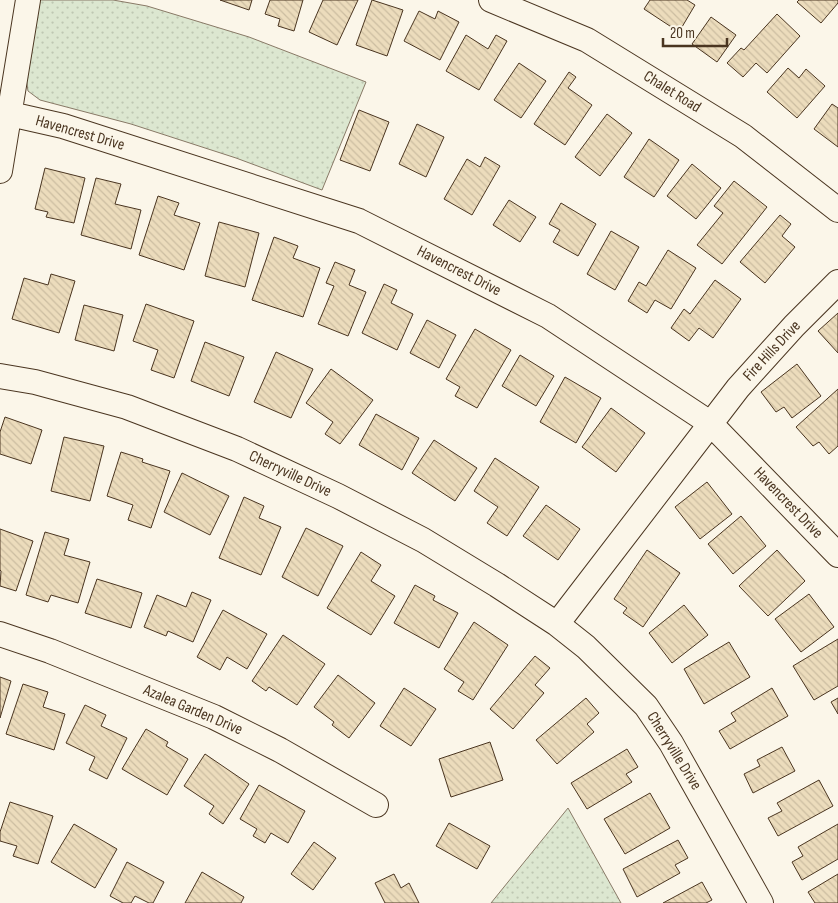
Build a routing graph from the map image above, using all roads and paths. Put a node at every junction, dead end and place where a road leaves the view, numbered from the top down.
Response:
1 (28, 0) edge
2 (491, 0) edge
3 (10, 114) junction
4 (0, 172) edge
5 (838, 210) edge
6 (838, 282) edge
7 (0, 376) edge
8 (710, 423) junction
9 (838, 555) edge
10 (557, 624) junction
11 (0, 634) edge
12 (376, 805) dead end
13 (761, 903) edge

1 - 3 street
2 - 5 street, Chalet Road
3 - 4 street
3 - 8 street, Havencrest Drive
6 - 8 street, Fire Hills Drive
7 - 10 street, Cherryville Drive
8 - 9 street, Havencrest Drive
8 - 10 street
10 - 13 street, Cherryville Drive
11 - 12 street, Azalea Garden Drive

